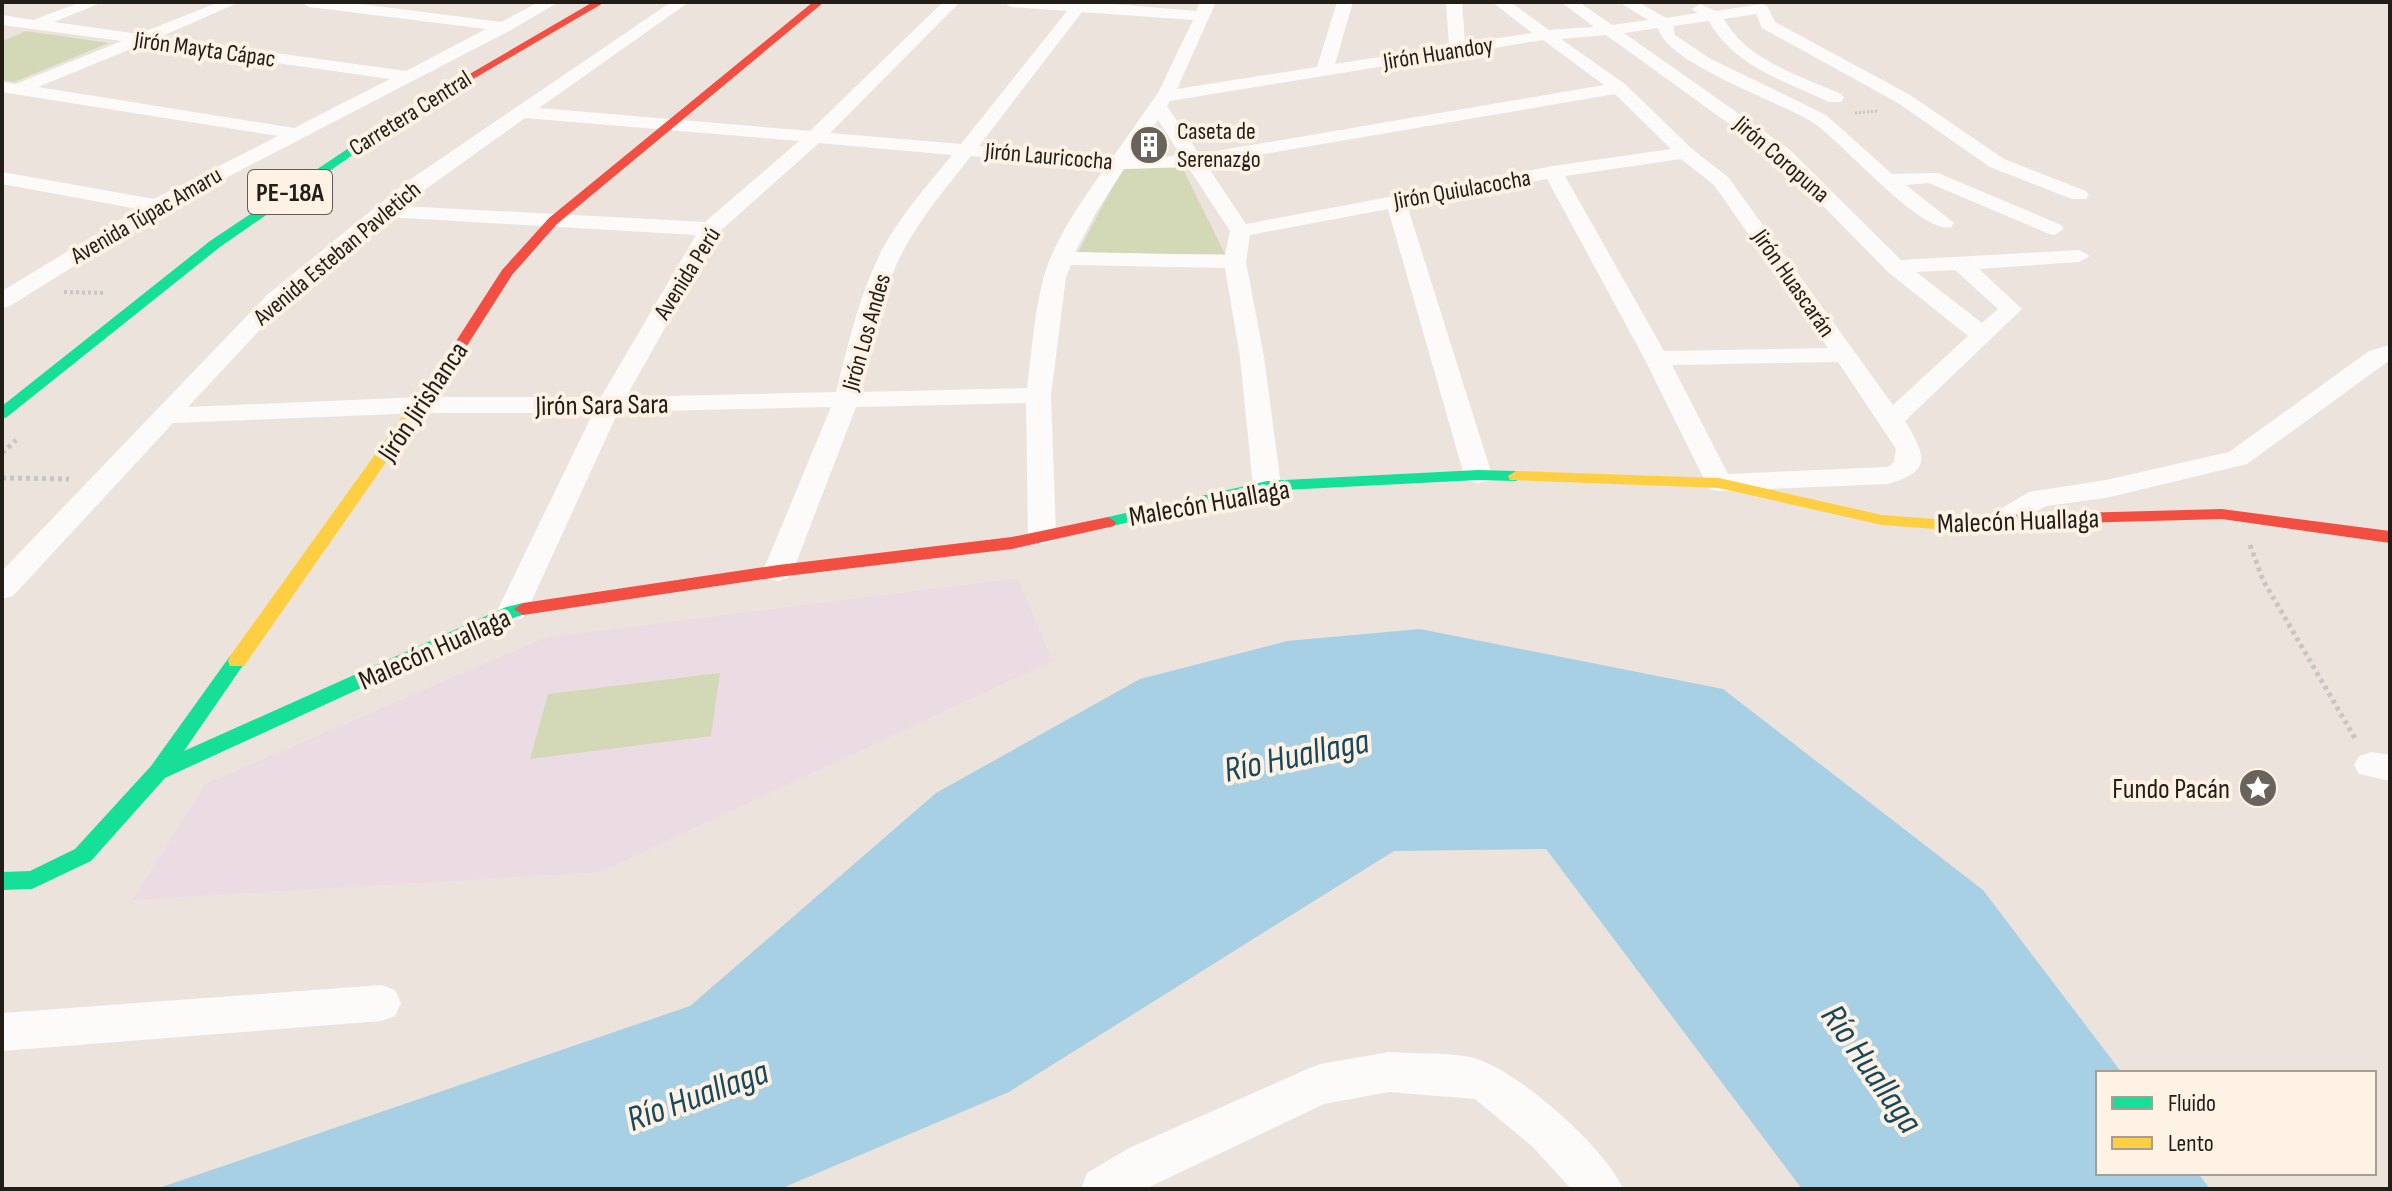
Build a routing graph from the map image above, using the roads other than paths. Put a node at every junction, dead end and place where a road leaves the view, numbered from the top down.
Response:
1 (95, 2) edge
2 (232, 2) edge
3 (309, 2) edge
4 (551, 2) edge
5 (600, 2) edge
6 (681, 2) edge
7 (819, 2) edge
8 (952, 2) edge
9 (1011, 2) edge
10 (1345, 2) edge
11 (1454, 2) edge
12 (1500, 2) edge
13 (1569, 2) edge
14 (1627, 2) edge
15 (1686, 2) edge
16 (1080, 4) edge
17 (1205, 9) edge
18 (1714, 16) junction
19 (2, 20) edge
20 (1664, 23) junction
21 (36, 24) junction
22 (502, 27) junction
23 (1613, 30) junction
24 (542, 32) junction
25 (1547, 35) junction
26 (2, 37) edge
27 (138, 40) junction
28 (1457, 50) junction
29 (1324, 72) junction
30 (408, 76) junction
31 (9, 88) edge
32 (1619, 88) junction
33 (1835, 98) dead end
34 (1160, 102) junction
35 (523, 112) junction
36 (672, 124) junction
37 (293, 133) junction
38 (816, 136) junction
39 (967, 149) junction
40 (1685, 153) junction
41 (1192, 161) junction
42 (1116, 163) junction
43 (1553, 172) junction
44 (2, 178) edge
45 (1887, 180) junction
46 (2079, 195) dead end
47 (1396, 201) junction
48 (157, 206) junction
49 (383, 211) junction
50 (553, 221) junction
51 (1944, 223) dead end
52 (710, 229) junction
53 (2054, 229) dead end
54 (1240, 231) junction
55 (2079, 256) dead end
56 (1061, 258) junction
57 (1235, 262) junction
58 (1960, 263) junction
59 (1896, 267) junction
60 (6, 294) edge
61 (1981, 334) junction
62 (2390, 352) edge
63 (1845, 355) junction
64 (1656, 358) junction
65 (1038, 395) junction
66 (847, 398) junction
67 (421, 405) junction
68 (609, 405) junction
69 (2, 414) edge
70 (167, 416) junction
71 (1891, 420) junction
72 (1478, 475) junction
73 (1719, 483) junction
74 (1267, 486) junction
75 (2002, 520) junction
76 (1042, 535) junction
77 (2390, 537) edge
78 (778, 571) junction
79 (2, 589) edge
80 (512, 611) junction
81 (158, 772) junction
82 (2, 881) edge
83 (381, 1003) dead end
84 (2, 1032) edge
85 (1103, 1189) edge
86 (1601, 1189) edge

1 - 21 street
2 - 27 street
3 - 22 street
4 - 22 street, Avenida Túpac Amaru
5 - 24 main road, Carretera Central / PE-18A
6 - 35 street, Avenida Esteban Pavletich
7 - 36 main road, Jirón Jirishanca
8 - 38 street, Avenida Perú
9 - 16 street
10 - 29 street
11 - 28 street
12 - 25 street, Jirón Huascarán
13 - 23 street, Jirón Coropuna
14 - 20 street
15 - 18 street
16 - 17 street
16 - 39 street, Jirón Los Andes
17 - 34 street
18 - 20 street, Jirón Huandoy
18 - 33 street
18 - 46 street, Jirón Huandoy
19 - 21 street, Jirón Mayta Cápac
20 - 23 street, Jirón Huandoy
20 - 45 street
21 - 26 street
21 - 27 street, Jirón Mayta Cápac
22 - 24 street
22 - 30 street, Avenida Túpac Amaru
23 - 25 street, Jirón Huandoy
23 - 59 street, Jirón Coropuna
24 - 69 main road, Carretera Central / PE-18A
25 - 28 street, Jirón Huandoy
25 - 32 street, Jirón Huascarán
27 - 30 street, Jirón Mayta Cápac
27 - 31 street
28 - 29 street, Jirón Huandoy
29 - 34 street, Jirón Huandoy
30 - 37 street, Avenida Túpac Amaru
31 - 37 street
32 - 40 street, Jirón Huascarán
32 - 41 street, Jirón Lauricocha
34 - 41 street
34 - 42 street
35 - 36 street, Jirón Lauricocha
35 - 49 street, Avenida Esteban Pavletich
36 - 38 street, Jirón Lauricocha
36 - 50 main road, Jirón Jirishanca
37 - 48 street, Avenida Túpac Amaru
38 - 39 street, Jirón Lauricocha
38 - 52 street, Avenida Perú
39 - 42 street, Jirón Lauricocha
39 - 66 street, Jirón Los Andes
40 - 43 street, Jirón Quiulacocha
40 - 63 street, Jirón Huascarán
41 - 42 street, Jirón Lauricocha
41 - 54 street
42 - 56 street
43 - 47 street, Jirón Quiulacocha
43 - 64 street
44 - 48 street
45 - 51 street
45 - 53 street
47 - 54 street, Jirón Quiulacocha
47 - 72 street
48 - 60 street, Avenida Túpac Amaru
49 - 50 street
49 - 70 street, Avenida Esteban Pavletich
50 - 52 street
50 - 67 main road, Jirón Jirishanca
52 - 68 street, Avenida Perú
54 - 57 street
55 - 58 street
56 - 57 street
56 - 65 street
57 - 74 street
58 - 59 street
58 - 61 street
59 - 61 street, Jirón Coropuna
61 - 71 street
62 - 75 street
63 - 64 street
63 - 71 street, Jirón Huascarán
64 - 73 street
65 - 66 street, Jirón Sara Sara
65 - 76 street
66 - 68 street, Jirón Sara Sara
66 - 78 street, Jirón Los Andes
67 - 68 street, Jirón Sara Sara
67 - 70 street, Jirón Sara Sara
67 - 81 main road, Jirón Jirishanca
68 - 80 street, Avenida Perú
70 - 79 street, Avenida Esteban Pavletich
71 - 73 street, Jirón Huascarán
72 - 73 main road, Malecón Huallaga
72 - 74 main road, Malecón Huallaga
73 - 75 main road, Malecón Huallaga
74 - 76 main road, Malecón Huallaga
75 - 77 main road, Malecón Huallaga
76 - 78 main road, Malecón Huallaga
78 - 80 main road, Malecón Huallaga
80 - 81 main road, Malecón Huallaga
81 - 82 main road, Jirón Jirishanca
83 - 84 street
85 - 86 street

